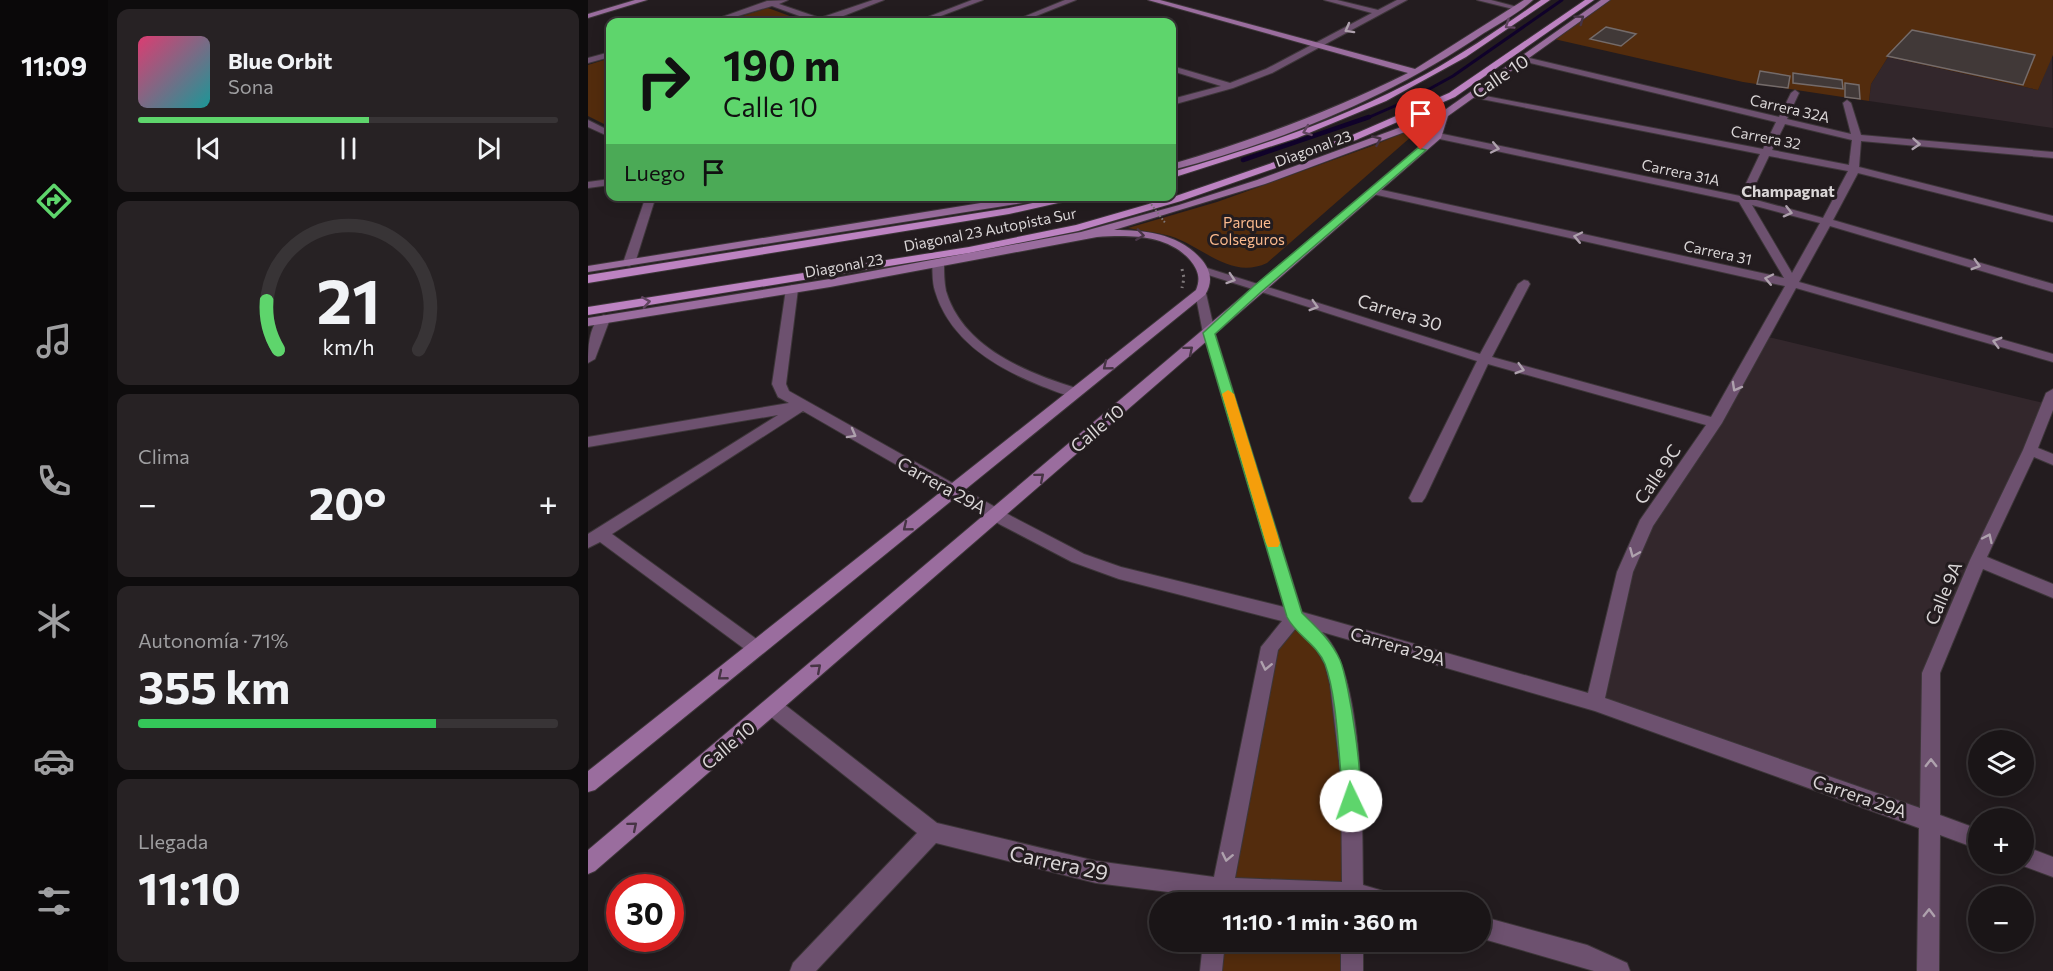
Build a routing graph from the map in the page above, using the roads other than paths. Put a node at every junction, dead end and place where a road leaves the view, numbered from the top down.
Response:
1 (610, 0) edge
2 (643, 0) edge
3 (761, 0) edge
4 (784, 0) edge
5 (880, 0) edge
6 (979, 0) edge
7 (1071, 0) edge
8 (1152, 0) edge
9 (1328, 0) edge
10 (1403, 0) edge
11 (1481, 0) edge
12 (1529, 0) edge
13 (1546, 0) edge
14 (1590, 0) edge
15 (1606, 0) edge
16 (772, 4) junction
17 (588, 6) edge
18 (1517, 8) junction
19 (1380, 13) junction
20 (588, 16) edge
21 (725, 18) edge
22 (810, 18) edge
23 (832, 18) edge
24 (930, 18) edge
25 (1026, 18) edge
26 (1555, 26) junction
27 (1562, 33) junction
28 (1543, 34) junction
29 (1319, 46) junction
30 (606, 55) edge
31 (1511, 56) joint
32 (1525, 59) junction
33 (588, 62) edge
34 (1176, 69) edge
35 (1416, 72) junction
36 (1230, 86) junction
37 (1795, 93) dead end
38 (1470, 96) junction
39 (1176, 101) edge
40 (1847, 103) dead end
41 (1445, 114) junction
42 (1779, 121) junction
43 (588, 123) edge
44 (606, 132) edge
45 (1438, 136) junction
46 (1857, 138) junction
47 (1765, 152) junction
48 (2053, 154) edge
49 (1176, 166) edge
50 (1855, 169) junction
51 (1176, 174) edge
52 (1245, 182) junction
53 (606, 183) edge
54 (588, 185) edge
55 (1373, 191) junction
56 (649, 201) edge
57 (1017, 201) edge
58 (1058, 201) edge
59 (1743, 201) junction
60 (2053, 219) edge
61 (1828, 222) junction
62 (1082, 235) junction
63 (629, 263) junction
64 (938, 263) junction
65 (588, 269) edge
66 (854, 269) junction
67 (1203, 270) junction
68 (804, 277) junction
69 (588, 279) edge
70 (830, 283) junction
71 (1524, 284) dead end
72 (1793, 284) junction
73 (1258, 288) junction
74 (2053, 288) edge
75 (792, 289) junction
76 (1201, 292) junction
77 (588, 311) edge
78 (604, 319) junction
79 (588, 322) edge
80 (1209, 333) junction
81 (1484, 358) junction
82 (2053, 358) edge
83 (588, 359) edge
84 (1074, 392) junction
85 (2053, 393) edge
86 (801, 406) junction
87 (1715, 423) junction
88 (588, 442) edge
89 (2030, 450) junction
90 (2053, 460) edge
91 (952, 490) junction
92 (1417, 498) dead end
93 (996, 515) junction
94 (594, 538) edge
95 (1978, 560) junction
96 (2053, 591) edge
97 (1295, 617) junction
98 (756, 648) junction
99 (1595, 703) junction
100 (773, 707) junction
101 (588, 783) edge
102 (1931, 822) junction
103 (933, 832) junction
104 (1968, 835) edge
105 (2034, 860) edge
106 (588, 864) edge
107 (2053, 867) edge
108 (1204, 892) edge
109 (1221, 892) edge
110 (1353, 892) edge
111 (1491, 930) edge
112 (1213, 952) edge
113 (1352, 952) edge
114 (801, 971) edge
115 (1211, 971) edge
116 (1352, 971) edge
117 (1619, 971) edge
118 (1928, 971) edge

1 - 17 street
2 - 20 street
3 - 16 street
4 - 16 street
5 - 23 street
6 - 24 street
7 - 25 street
8 - 29 street
9 - 19 street
10 - 19 street
11 - 18 street
12 - 18 street
13 -> 51 main road, Calle 10
14 - 26 main road, Calle 10
27 -> 15 street, Calle 10
16 - 21 street
16 - 22 street
18 - 35 street, Diagonal 23
19 -> 29 street
26 - 27 main road
26 - 28 main road, Calle 10
27 - 28 main road
27 - 32 street, Calle 10
28 - 31 main road, Calle 10
29 - 35 street
29 - 36 street
30 - 33 street
31 - 52 main road, Diagonal 23 Autopista Sur
32 - 38 street, Calle 10
32 - 42 street, Carrera 32A
34 - 36 street
35 - 49 street, Diagonal 23
36 - 39 street
37 - 42 street
38 - 41 street, Calle 10
38 - 47 street, Carrera 32
40 - 46 street, Calle 9C
41 - 45 street
52 -> 41 street, Diagonal 23
42 - 46 street, Carrera 32A
42 - 47 street
43 - 44 street
45 - 55 street, Calle 10
45 -> 59 street, Carrera 31A
46 -> 48 street, Carrera 32A
46 - 50 street, Calle 9C
47 - 50 street, Carrera 32
47 - 59 street
50 - 60 street, Carrera 32
50 - 61 street, Calle 9C
52 - 62 street, Diagonal 23
52 - 66 main road, Diagonal 23 Autopista Sur
53 - 54 street
72 -> 55 street, Carrera 31
55 - 73 street, Calle 10
56 - 63 street
57 - 63 street, Diagonal 23
58 - 69 main road, Diagonal 23 Autopista Sur
59 -> 61 street, Carrera 31A
59 - 72 street
61 - 72 street, Calle 9C
61 -> 74 street, Carrera 31A
62 - 64 street, Diagonal 23
62 -> 67 street, Carrera 30
63 - 65 street, Diagonal 23
64 - 70 street, Diagonal 23
64 - 84 street
66 - 68 main road, Diagonal 23 Autopista Sur
66 - 70 main road
67 -> 73 street, Carrera 30
67 - 76 street
68 - 70 main road
77 -> 68 main road, Diagonal 23 Autopista Sur
70 - 75 street, Diagonal 23
71 - 81 street
82 -> 72 street, Carrera 31
72 -> 87 street, Calle 9C
73 - 80 street, Calle 10
73 -> 81 street, Carrera 30
75 - 78 street, Diagonal 23
75 - 86 street, Carrera 29A
76 - 80 street
76 -> 84 street
78 - 79 street, Diagonal 23
78 - 83 street
93 -> 80 street, Calle 10
80 - 97 street
81 -> 87 street, Carrera 30
81 - 92 street
84 - 91 street
85 - 89 street, Calle 9A
86 - 88 street
86 -> 91 street, Carrera 29A
86 - 94 street
87 -> 99 street, Calle 9C
89 - 90 street
95 -> 89 street, Calle 9A
91 - 93 street, Carrera 29A
91 -> 98 street
93 - 97 street, Carrera 29A
100 -> 93 street, Calle 10
94 - 98 street
95 - 96 street
102 -> 95 street, Calle 9A
97 - 99 street, Carrera 29A
97 -> 109 street
97 - 110 street
98 -> 101 street
99 - 102 street, Carrera 29A
100 - 103 street, Carrera 29
106 -> 100 street, Calle 10
102 - 104 street, Carrera 29A
118 -> 102 street, Calle 9A
103 - 108 street, Carrera 29
103 - 114 street
105 - 107 street
111 - 117 street
112 - 115 street
113 - 116 street

